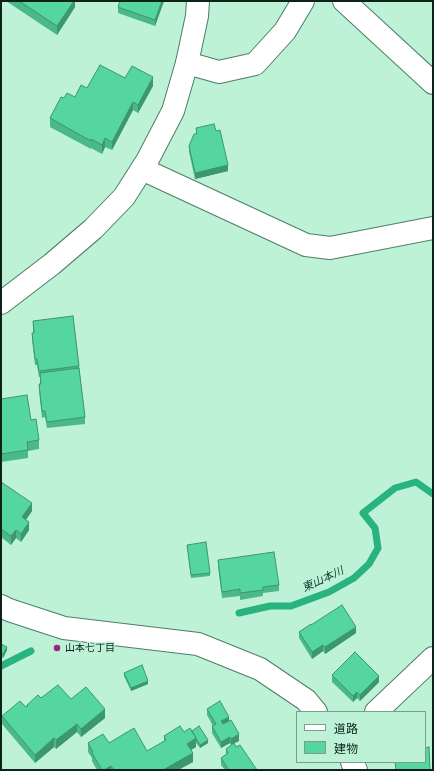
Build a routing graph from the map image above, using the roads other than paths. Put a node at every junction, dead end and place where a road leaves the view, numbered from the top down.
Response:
1 (198, 1) edge
2 (303, 1) edge
3 (344, 1) edge
4 (187, 63) junction
5 (433, 83) edge
6 (142, 168) junction
7 (433, 228) edge
8 (1, 303) edge
9 (1, 606) edge
10 (433, 658) edge
11 (315, 711) edge
12 (377, 711) edge

1 - 4 street
2 - 4 street
3 - 5 street
4 - 6 street
6 - 7 street
6 - 8 street
9 - 11 street
10 - 12 street

